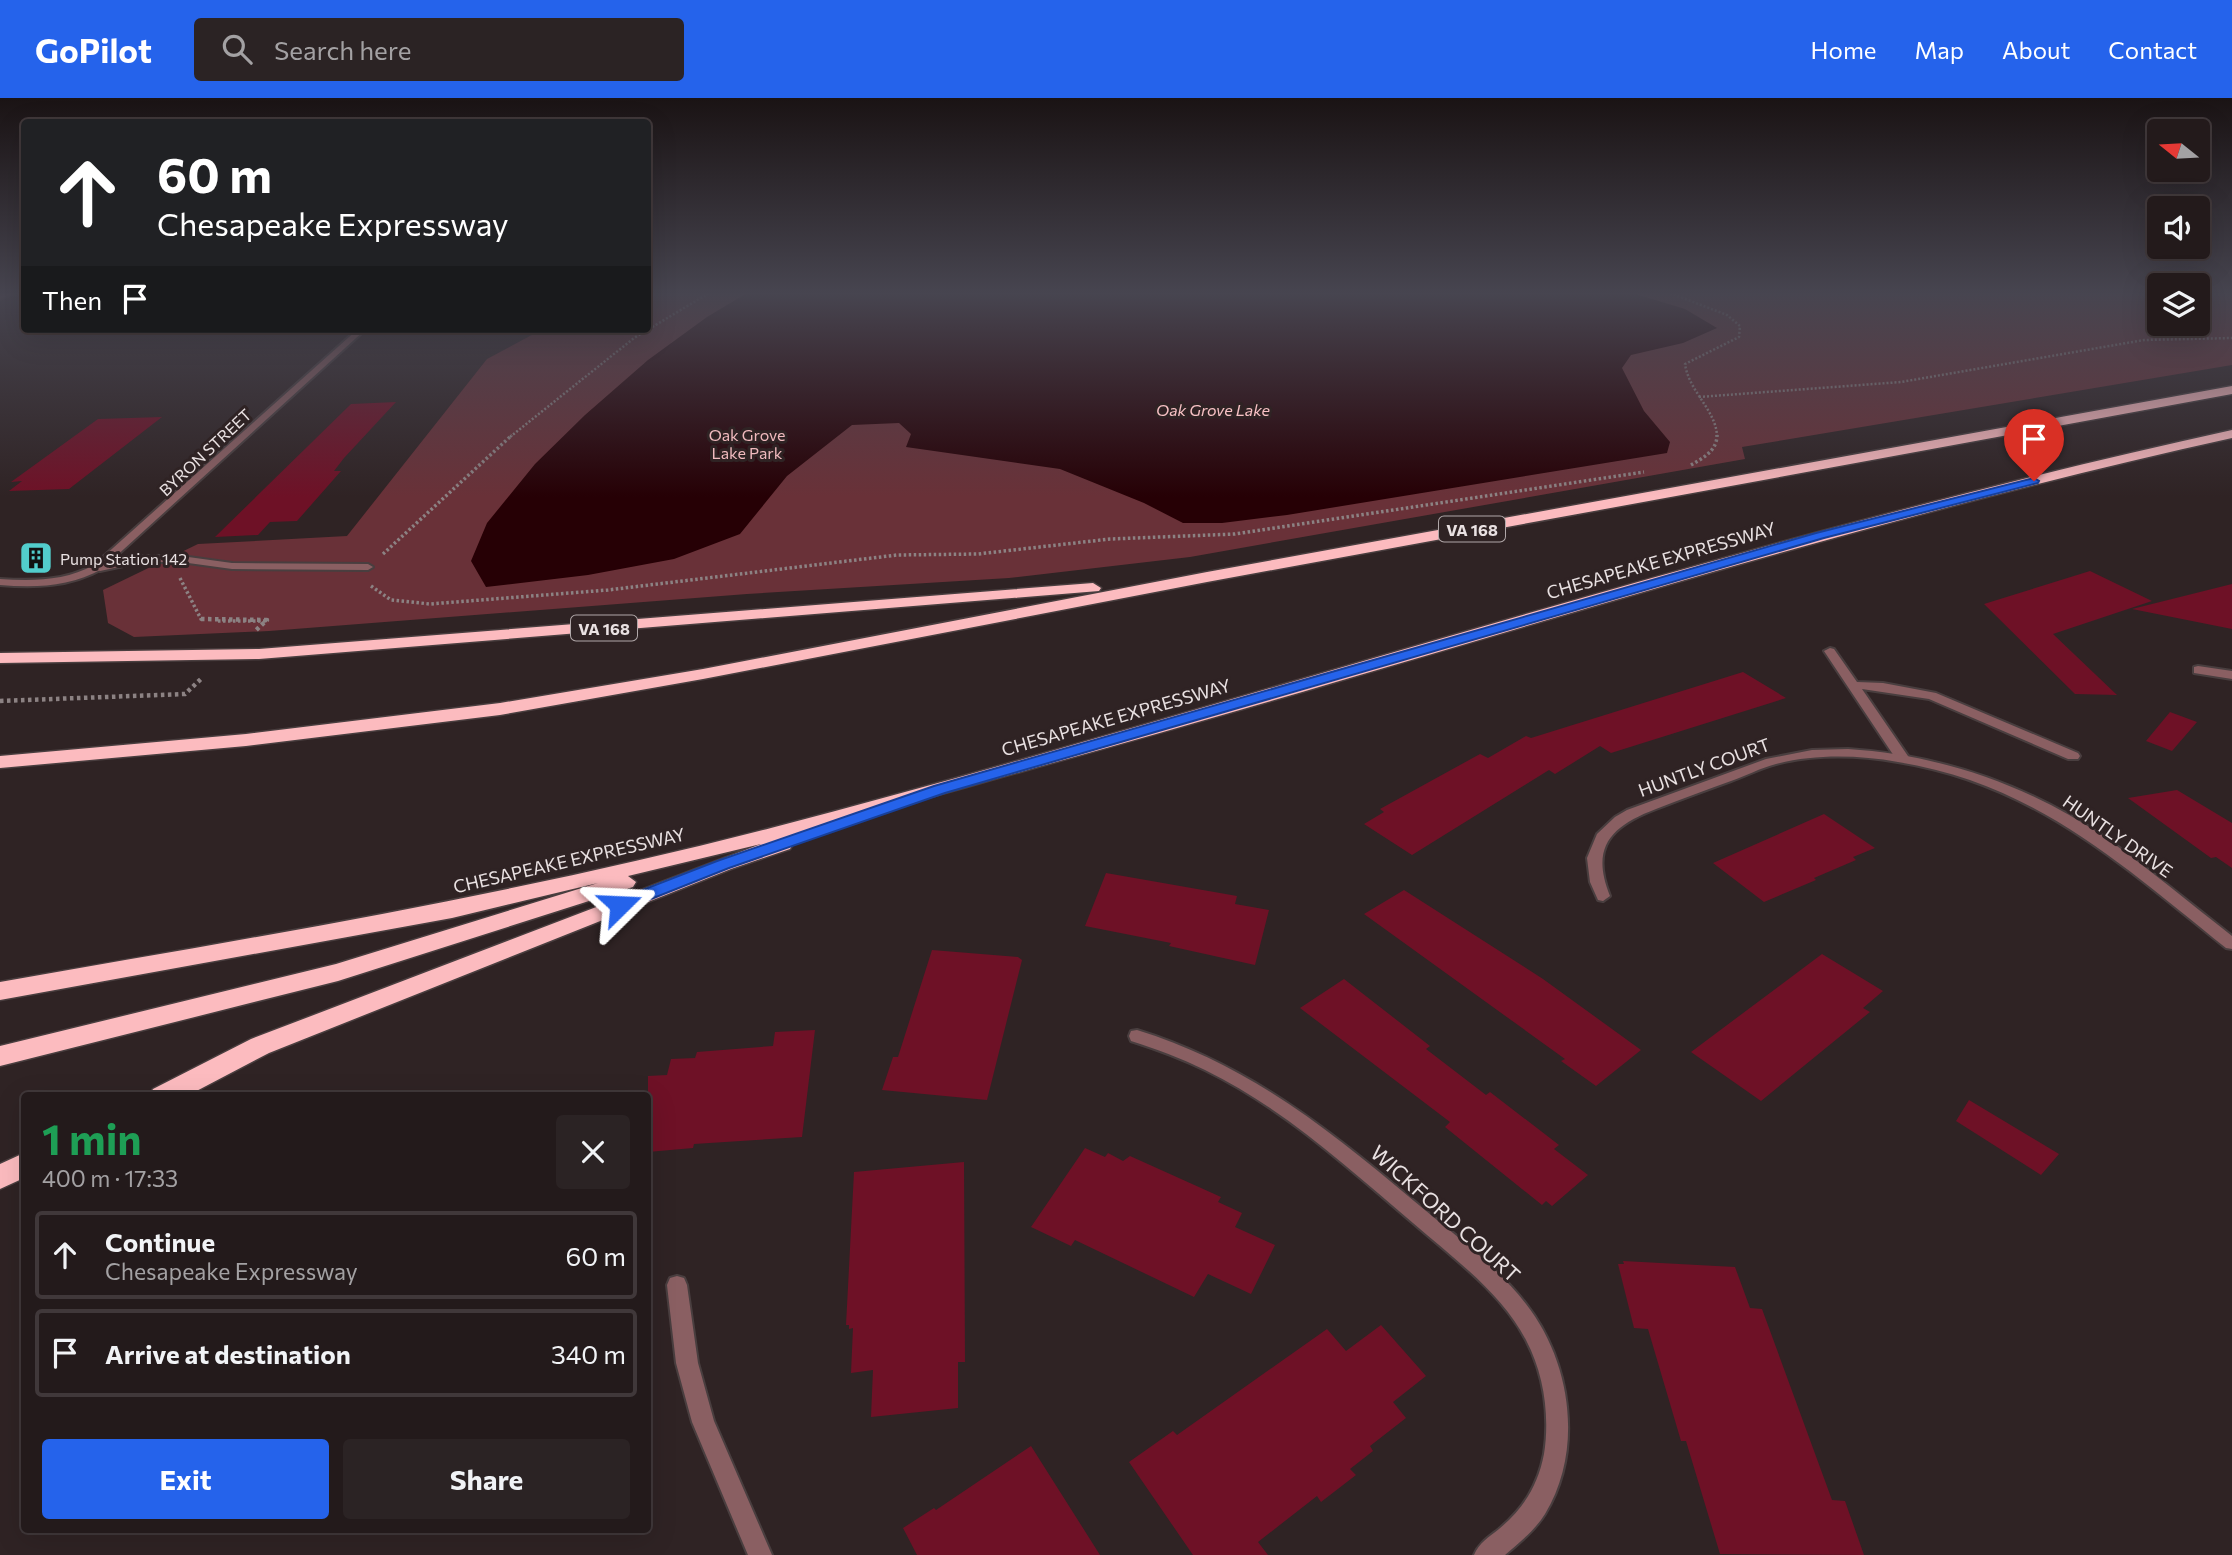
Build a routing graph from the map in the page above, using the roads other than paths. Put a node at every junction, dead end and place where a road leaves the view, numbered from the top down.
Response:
1 (326, 361) edge
2 (2232, 390) edge
3 (2232, 434) edge
4 (368, 566) road end
5 (100, 568) junction
6 (1207, 577) junction
7 (0, 582) edge
8 (1830, 651) dead end
9 (0, 658) edge
10 (2198, 670) dead end
11 (2232, 675) edge
12 (1853, 685) junction
13 (2073, 756) dead end
14 (1896, 758) junction
15 (0, 762) edge
16 (940, 789) junction
17 (769, 835) junction
18 (1603, 895) dead end
19 (2232, 944) edge
20 (0, 991) edge
21 (1137, 1037) dead end
22 (0, 1056) edge
23 (170, 1092) edge
24 (21, 1166) edge
25 (0, 1177) edge
26 (677, 1286) dead end
27 (760, 1555) edge
28 (1486, 1555) edge

1 - 5 street, BYRON STREET
2 - 6 highway, VA 168
3 - 16 highway, CHESAPEAKE EXPRESSWAY
4 - 5 street
5 - 7 street
6 - 9 highway, VA 168
6 - 15 highway
8 - 12 street
10 - 11 street
12 - 13 street
12 - 14 street
14 - 18 street, HUNTLY COURT
14 - 19 street, HUNTLY DRIVE
16 - 17 highway, CHESAPEAKE EXPRESSWAY
16 - 23 highway
17 - 20 highway, CHESAPEAKE EXPRESSWAY
17 - 22 highway
21 - 28 street, WICKFORD COURT
24 - 25 highway
26 - 27 street

